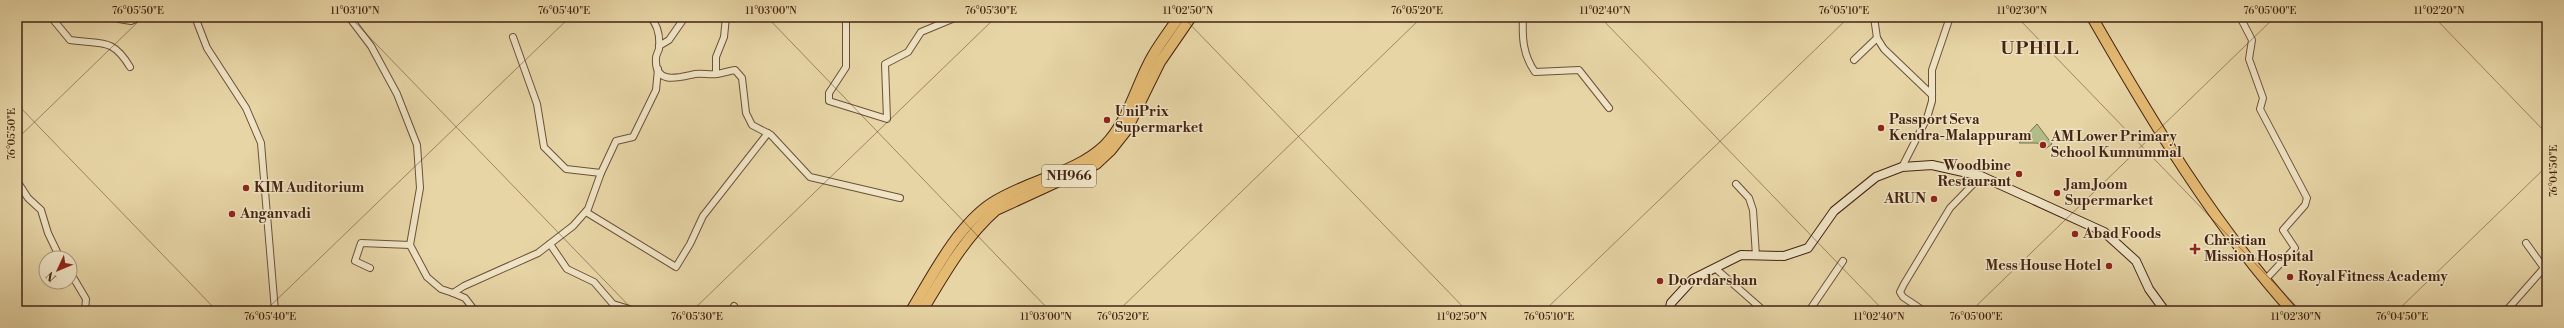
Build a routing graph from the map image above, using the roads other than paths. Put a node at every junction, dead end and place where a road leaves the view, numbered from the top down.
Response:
1 (51, 17) edge
2 (118, 17) edge
3 (141, 17) edge
4 (195, 17) edge
5 (349, 17) edge
6 (650, 17) edge
7 (685, 17) edge
8 (726, 17) edge
9 (846, 17) edge
10 (957, 17) edge
11 (1179, 17) edge
12 (1191, 17) edge
13 (1523, 17) edge
14 (1874, 17) edge
15 (1950, 17) edge
16 (2092, 17) edge
17 (2240, 17) edge
18 (513, 37) dead end
19 (1877, 38) junction
20 (659, 46) junction
21 (1854, 60) dead end
22 (130, 67) dead end
23 (658, 69) junction
24 (716, 74) junction
25 (1932, 95) junction
26 (1609, 108) dead end
27 (768, 134) junction
28 (1902, 167) junction
29 (601, 173) junction
30 (1981, 176) junction
31 (17, 181) edge
32 (1736, 184) dead end
33 (900, 198) dead end
34 (588, 212) junction
35 (2526, 243) dead end
36 (550, 244) junction
37 (410, 245) junction
38 (56, 250) edge
39 (1756, 256) junction
40 (1843, 262) dead end
41 (370, 268) dead end
42 (1715, 268) junction
43 (2265, 280) junction
44 (78, 286) edge
45 (453, 293) junction
46 (619, 306) junction
47 (85, 311) edge
48 (275, 311) edge
49 (475, 311) edge
50 (613, 311) edge
51 (636, 311) edge
52 (912, 311) edge
53 (922, 311) edge
54 (1669, 311) edge
55 (1764, 311) edge
56 (1809, 311) edge
57 (1924, 311) edge
58 (2165, 311) edge
59 (2292, 311) edge
60 (2506, 311) edge

1 - 22 street
2 - 3 street
4 - 48 street
5 - 37 street
6 - 20 street
7 - 20 street
8 - 24 street
9 - 10 street
11 - 52 highway, NH966
12 - 53 highway, NH966
13 - 26 street
14 - 19 street
15 - 25 street
16 - 43 highway
17 - 43 street
18 - 29 street
19 - 21 street
19 - 25 street
20 - 23 street
23 - 24 street
23 - 29 street
24 - 27 street
25 - 28 street
27 - 33 street
27 - 34 street
28 - 30 main road
28 - 39 main road
29 - 34 street
30 - 57 street
30 - 58 main road
31 - 38 street
32 - 39 street
34 - 36 street
35 - 60 street
36 - 45 street
36 - 46 street
37 - 41 street
37 - 45 street
39 - 42 main road
40 - 56 street
42 - 54 main road
42 - 55 street
43 - 59 highway
44 - 47 street
45 - 49 street
46 - 50 street
46 - 51 street

